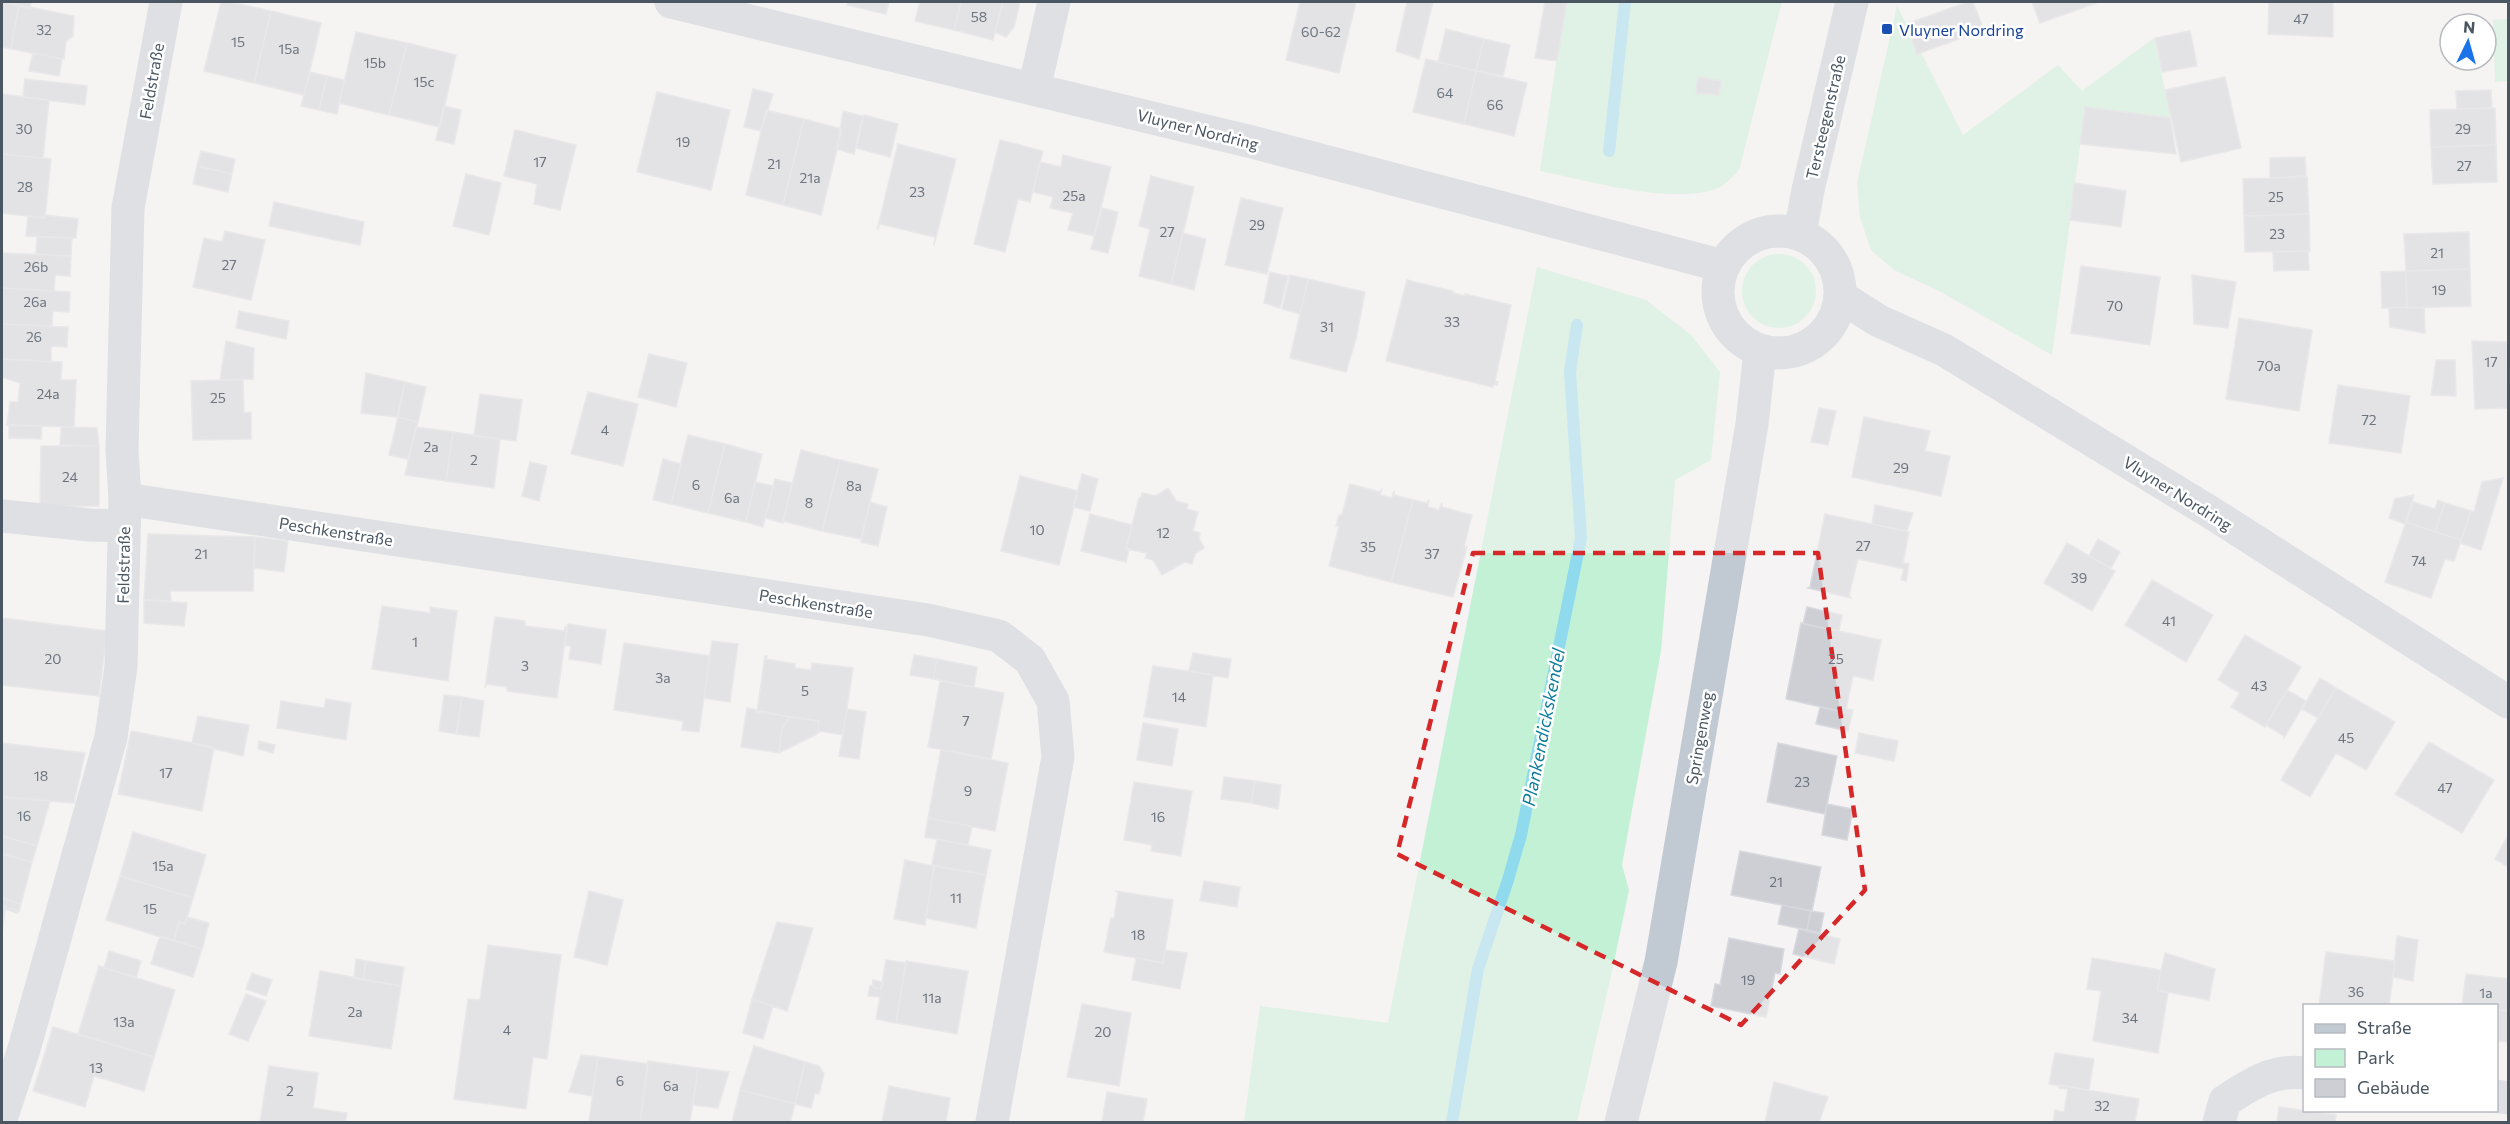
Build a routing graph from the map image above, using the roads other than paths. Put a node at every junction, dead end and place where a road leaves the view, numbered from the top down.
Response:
1 (166, 2) edge
2 (670, 2) edge
3 (1054, 2) edge
4 (1852, 2) edge
5 (1034, 89) junction
6 (1800, 234) junction
7 (1723, 266) junction
8 (1841, 297) junction
9 (1760, 351) junction
10 (124, 513) junction
11 (2, 516) edge
12 (2508, 702) edge
13 (2303, 1073) edge
14 (2, 1116) edge
15 (992, 1122) edge
16 (1621, 1122) edge
17 (2219, 1122) edge

1 - 10 street, Feldstraße
2 - 5 street, Vluyner Nordring
3 - 5 street
4 - 6 street, Tersteegenstraße
5 - 7 street, Vluyner Nordring
6 - 7 street
6 - 8 street
7 - 9 street
8 - 9 street
8 - 12 street, Vluyner Nordring
9 - 16 street, Springenweg
10 - 11 street, Peschkenstraße
10 - 14 street, Feldstraße
10 - 15 street, Peschkenstraße
13 - 17 street

